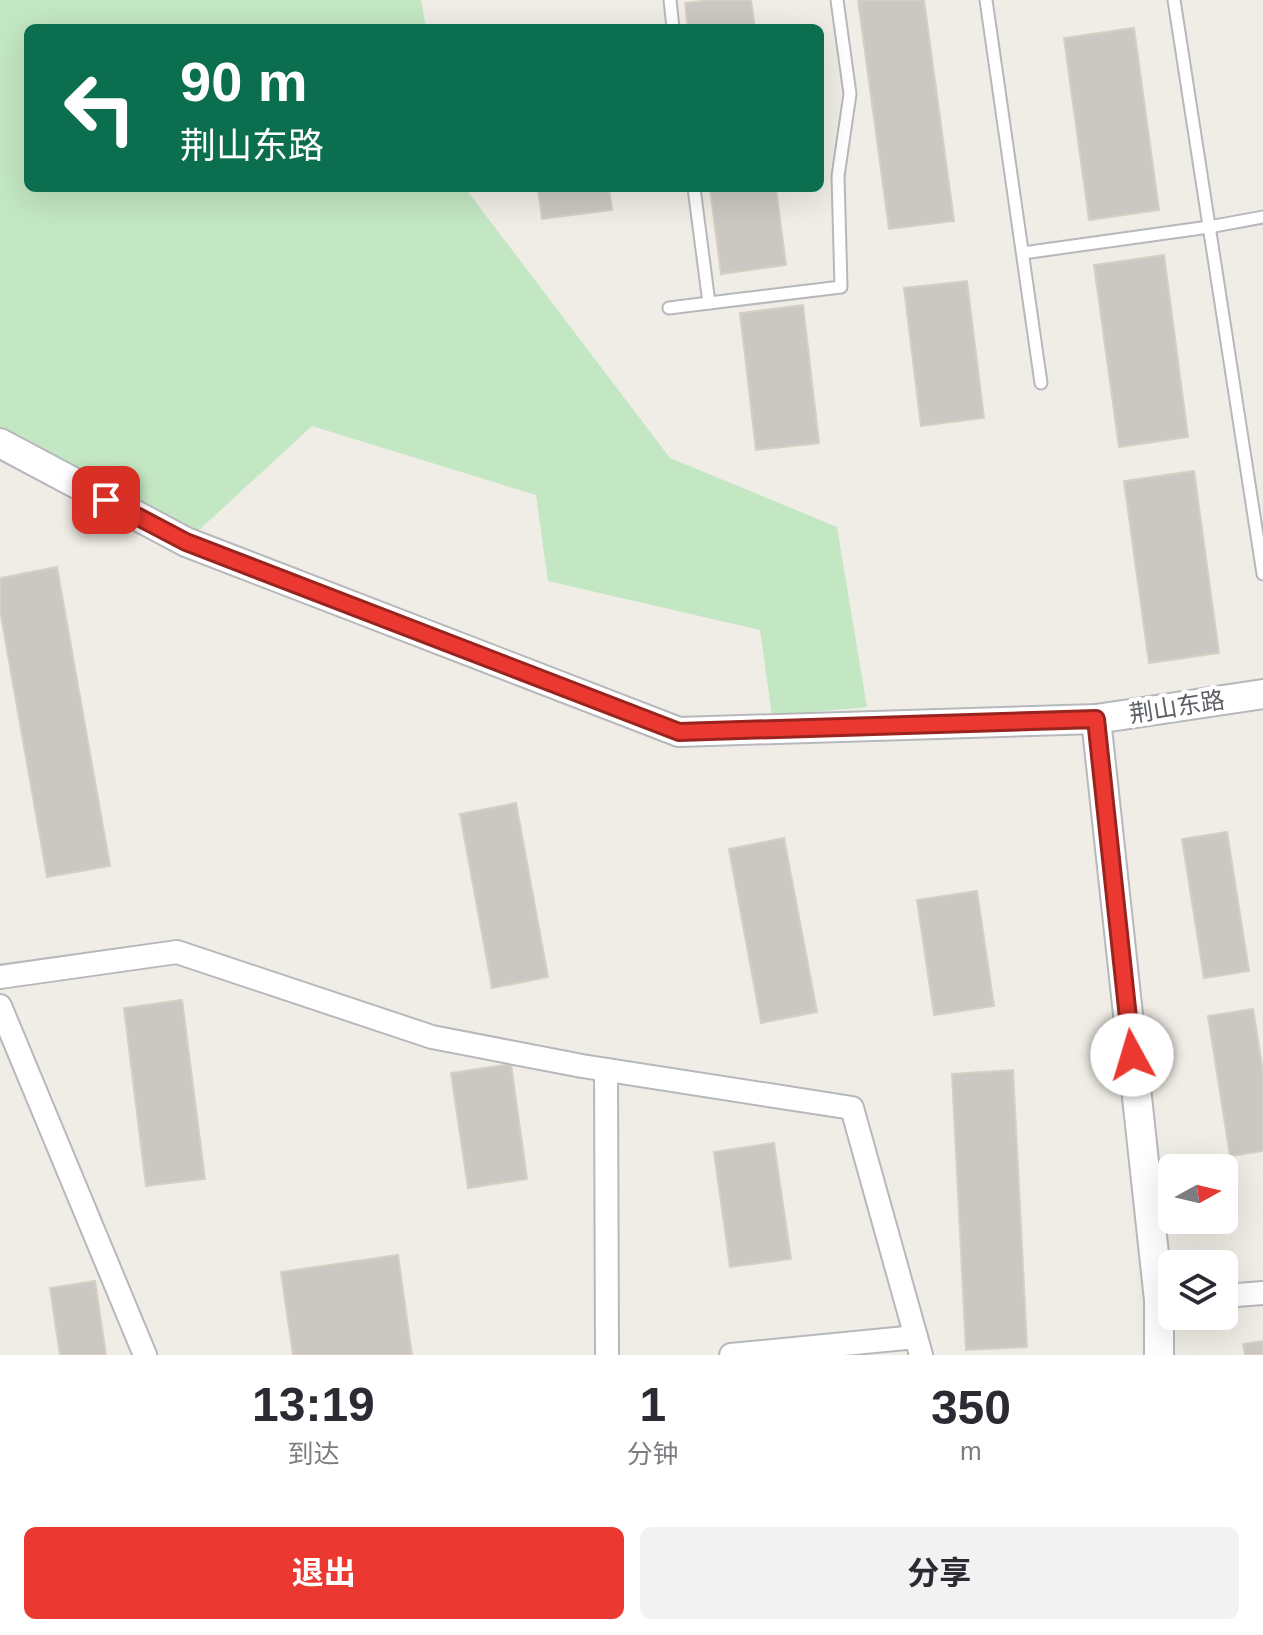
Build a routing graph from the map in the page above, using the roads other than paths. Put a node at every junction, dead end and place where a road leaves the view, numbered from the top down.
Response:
1 (670, 0) edge
2 (837, 0) edge
3 (986, 0) edge
4 (1174, 0) edge
5 (673, 24) edge
6 (695, 192) edge
7 (1263, 217) edge
8 (1209, 227) junction
9 (1023, 253) junction
10 (709, 303) junction
11 (669, 308) dead end
12 (1041, 383) dead end
13 (0, 443) edge
14 (1263, 574) edge
15 (1263, 694) edge
16 (1096, 719) junction
17 (0, 977) edge
18 (0, 1006) edge
19 (606, 1070) junction
20 (1160, 1250) edge
21 (1263, 1293) edge
22 (1238, 1295) edge
23 (1162, 1330) edge
24 (919, 1346) edge
25 (145, 1355) edge
26 (607, 1355) edge
27 (731, 1355) edge
28 (1159, 1355) edge

1 - 5 lane
2 - 10 lane
3 - 9 lane
4 - 8 lane
6 - 10 lane
7 - 8 lane
8 - 9 lane
8 - 14 lane
9 - 12 lane
10 - 11 lane
13 - 16 street, 荆山东路
15 - 16 street, 荆山东路
16 - 20 street
17 - 19 street
18 - 25 street
19 - 24 street
19 - 26 street
21 - 22 street
23 - 28 street
24 - 27 street

